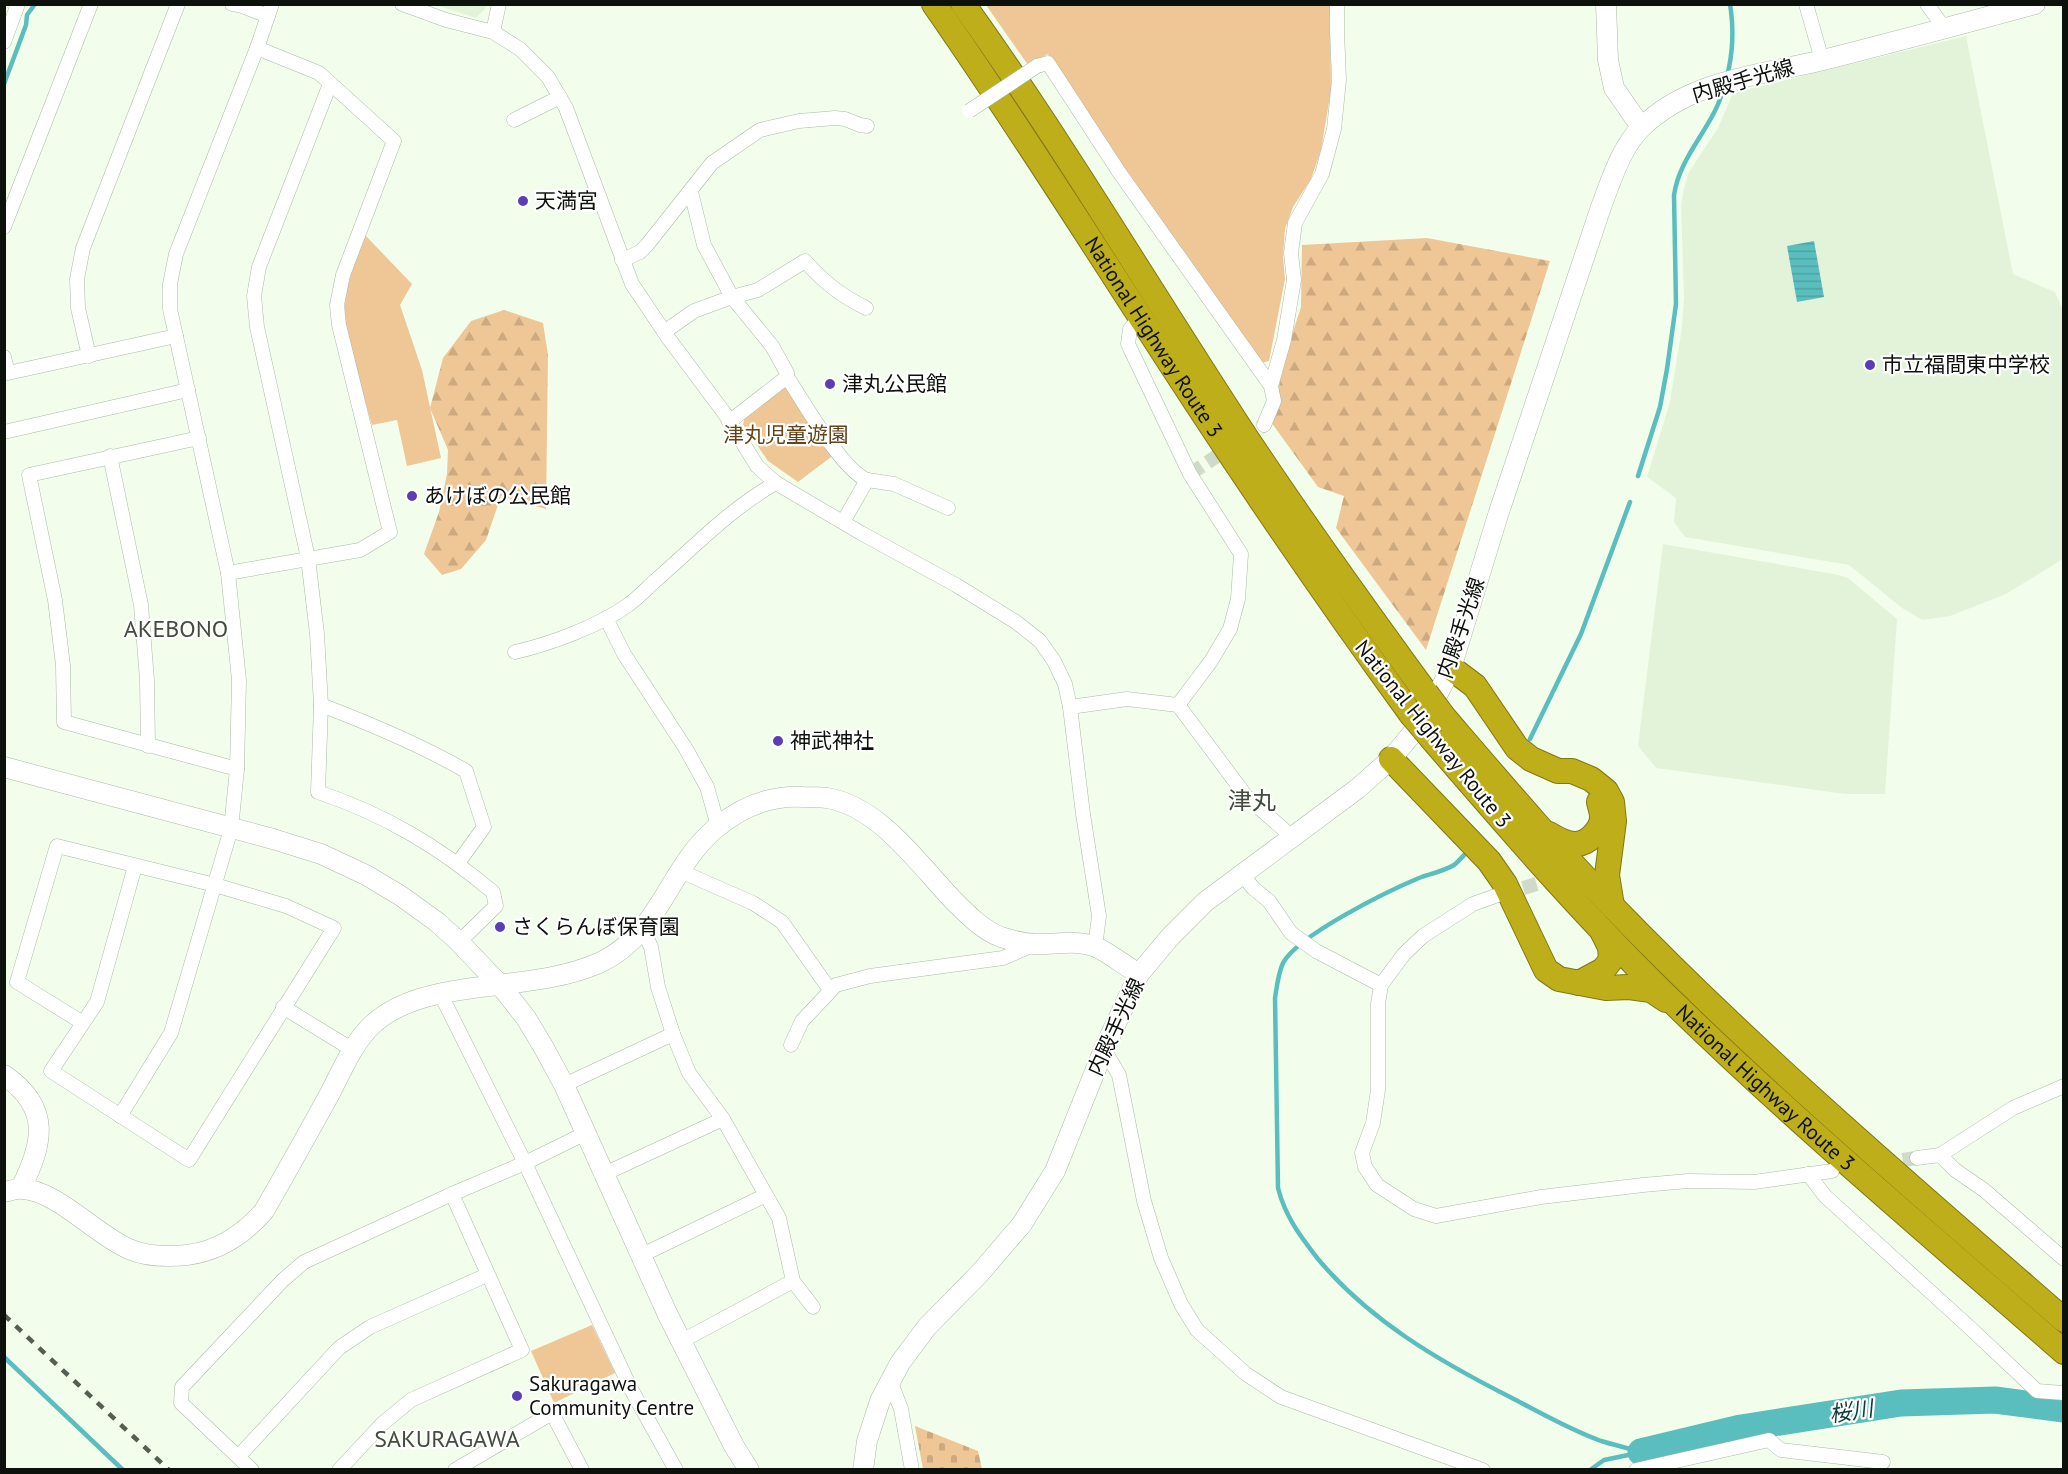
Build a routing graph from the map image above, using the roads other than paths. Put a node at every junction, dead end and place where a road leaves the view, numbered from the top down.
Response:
1 (18, 4) edge
2 (91, 4) edge
3 (178, 4) edge
4 (232, 4) edge
5 (402, 4) edge
6 (499, 4) edge
7 (934, 4) edge
8 (963, 4) edge
9 (1337, 4) edge
10 (1606, 4) edge
11 (1806, 4) edge
12 (1927, 4) edge
13 (2035, 4) edge
14 (270, 10) edge
15 (1944, 28) junction
16 (493, 32) junction
17 (4, 42) edge
18 (257, 48) junction
19 (1822, 60) junction
20 (330, 84) junction
21 (560, 97) junction
22 (969, 111) dead end
23 (514, 120) dead end
24 (867, 126) dead end
25 (1641, 127) junction
26 (691, 192) junction
27 (4, 227) edge
28 (622, 260) junction
29 (732, 297) junction
30 (866, 308) dead end
31 (1140, 317) junction
32 (664, 332) junction
33 (176, 336) junction
34 (89, 356) junction
35 (4, 357) edge
36 (787, 377) junction
37 (1272, 386) junction
38 (188, 390) junction
39 (729, 422) junction
40 (1264, 425) tunnel mouth
41 (4, 432) edge
42 (199, 438) junction
43 (110, 456) junction
44 (867, 480) junction
45 (776, 483) junction
46 (948, 508) dead end
47 (843, 522) junction
48 (308, 558) junction
49 (228, 573) junction
50 (606, 618) junction
51 (515, 652) dead end
52 (1450, 668) junction
53 (321, 705) junction
54 (1178, 705) junction
55 (1070, 707) junction
56 (148, 746) junction
57 (1391, 759) junction
58 (4, 767) edge
59 (237, 769) junction
60 (1558, 771) junction
61 (718, 826) junction
62 (231, 828) junction
63 (1542, 830) junction
64 (1291, 836) junction
65 (458, 863) junction
66 (135, 866) junction
67 (680, 872) junction
68 (1242, 874) junction
69 (215, 885) junction
70 (1498, 895) tunnel mouth
71 (1612, 906) junction
72 (1601, 928) junction
73 (643, 930) junction
74 (459, 942) junction
75 (1035, 944) junction
76 (1095, 947) junction
77 (1139, 974) junction
78 (1579, 983) junction
79 (1381, 985) junction
80 (500, 986) junction
81 (830, 990) junction
82 (440, 993) junction
83 (283, 1007) junction
84 (1680, 1010) junction
85 (83, 1023) junction
86 (673, 1034) junction
87 (791, 1045) dead end
88 (1104, 1049) junction
89 (353, 1050) junction
90 (4, 1075) edge
91 (564, 1085) junction
92 (2064, 1086) edge
93 (120, 1116) junction
94 (723, 1119) junction
95 (584, 1134) junction
96 (1940, 1155) junction
97 (1917, 1158) tunnel mouth
98 (525, 1163) junction
99 (1832, 1171) dead end
100 (604, 1174) junction
101 (1808, 1174) junction
102 (13, 1190) edge
103 (452, 1194) junction
104 (766, 1195) junction
105 (640, 1256) junction
106 (2064, 1259) edge
107 (487, 1275) junction
108 (793, 1281) junction
109 (813, 1307) dead end
110 (2064, 1320) edge
111 (682, 1341) junction
112 (2064, 1352) edge
113 (890, 1380) junction
114 (2064, 1393) edge
115 (238, 1457) junction
116 (1882, 1462) dead end
117 (252, 1470) edge
118 (339, 1470) edge
119 (455, 1470) edge
120 (582, 1470) edge
121 (676, 1470) edge
122 (749, 1470) edge
123 (863, 1470) edge
124 (912, 1470) edge
125 (1483, 1470) edge
126 (1636, 1470) edge

1 - 17 street
2 - 27 street
3 - 34 street
4 - 14 street
5 - 16 street
6 - 16 street
7 - 31 highway, National Highway Route 3
8 - 63 highway, National Highway Route 3, bridge
9 - 37 street
10 - 25 street
11 - 19 street
12 - 15 street
13 - 15 street, 内殿手光線
14 - 18 street
15 - 19 street, 内殿手光線
16 - 21 street
18 - 20 street
18 - 33 street
19 - 25 street, 内殿手光線
20 - 48 street
20 - 48 street
21 - 23 street
21 - 28 street
22 - 37 street, bridge
24 - 26 street
25 - 52 street, 内殿手光線
26 - 28 street
26 - 29 street
28 - 32 street
29 - 30 street
29 - 32 street
29 - 36 street
31 - 54 street
31 - 72 highway, National Highway Route 3, bridge
32 - 39 street
33 - 34 street
33 - 38 street
34 - 35 street
36 - 39 street
36 - 44 street
37 - 40 street
38 - 41 street
38 - 42 street
39 - 45 street
42 - 43 street
42 - 49 street
43 - 56 street
43 - 56 street
44 - 46 street
44 - 47 street
45 - 47 street
45 - 50 street
47 - 55 street
48 - 49 street
48 - 53 street
49 - 59 street
50 - 51 street
50 - 61 street
52 - 57 street, 内殿手光線
52 - 60 highway
53 - 65 street
53 - 65 street
54 - 55 street
54 - 64 street
55 - 76 street
56 - 59 street
57 - 64 street, 内殿手光線
57 - 78 highway
58 - 62 street
59 - 62 street
60 - 63 highway
60 - 71 highway
61 - 67 street
61 - 75 street
62 - 69 street
62 - 74 street
63 - 71 highway, National Highway Route 3
64 - 68 street, 内殿手光線
65 - 74 street
66 - 69 street
66 - 85 street
66 - 85 street
67 - 73 street
67 - 81 street
68 - 77 street, 内殿手光線
68 - 79 street
69 - 83 street
69 - 93 street
70 - 79 street
71 - 110 highway, National Highway Route 3
72 - 78 highway
72 - 84 highway, National Highway Route 3
73 - 80 street
73 - 86 street
74 - 80 street
75 - 76 street
75 - 81 street
76 - 77 street
77 - 88 street, 内殿手光線
78 - 84 highway
79 - 101 street
80 - 82 street
80 - 91 street
81 - 87 street
82 - 89 street
82 - 98 street
83 - 89 street
83 - 93 street
84 - 112 highway, National Highway Route 3
85 - 93 street
86 - 91 street
86 - 94 street
88 - 113 street, 内殿手光線
88 - 125 street
89 - 102 street
90 - 102 street
91 - 95 street
92 - 96 street
94 - 100 street
94 - 104 street
95 - 98 street
95 - 100 street
96 - 97 street
96 - 106 street
98 - 103 street
98 - 121 street
99 - 101 street
100 - 105 street
101 - 114 street
103 - 107 street
103 - 115 street
104 - 105 street
104 - 108 street
105 - 111 street
107 - 115 street
107 - 118 street
108 - 109 street
108 - 111 street
111 - 122 street
113 - 123 street, 内殿手光線
113 - 124 street
115 - 117 street
116 - 126 street
119 - 120 street

